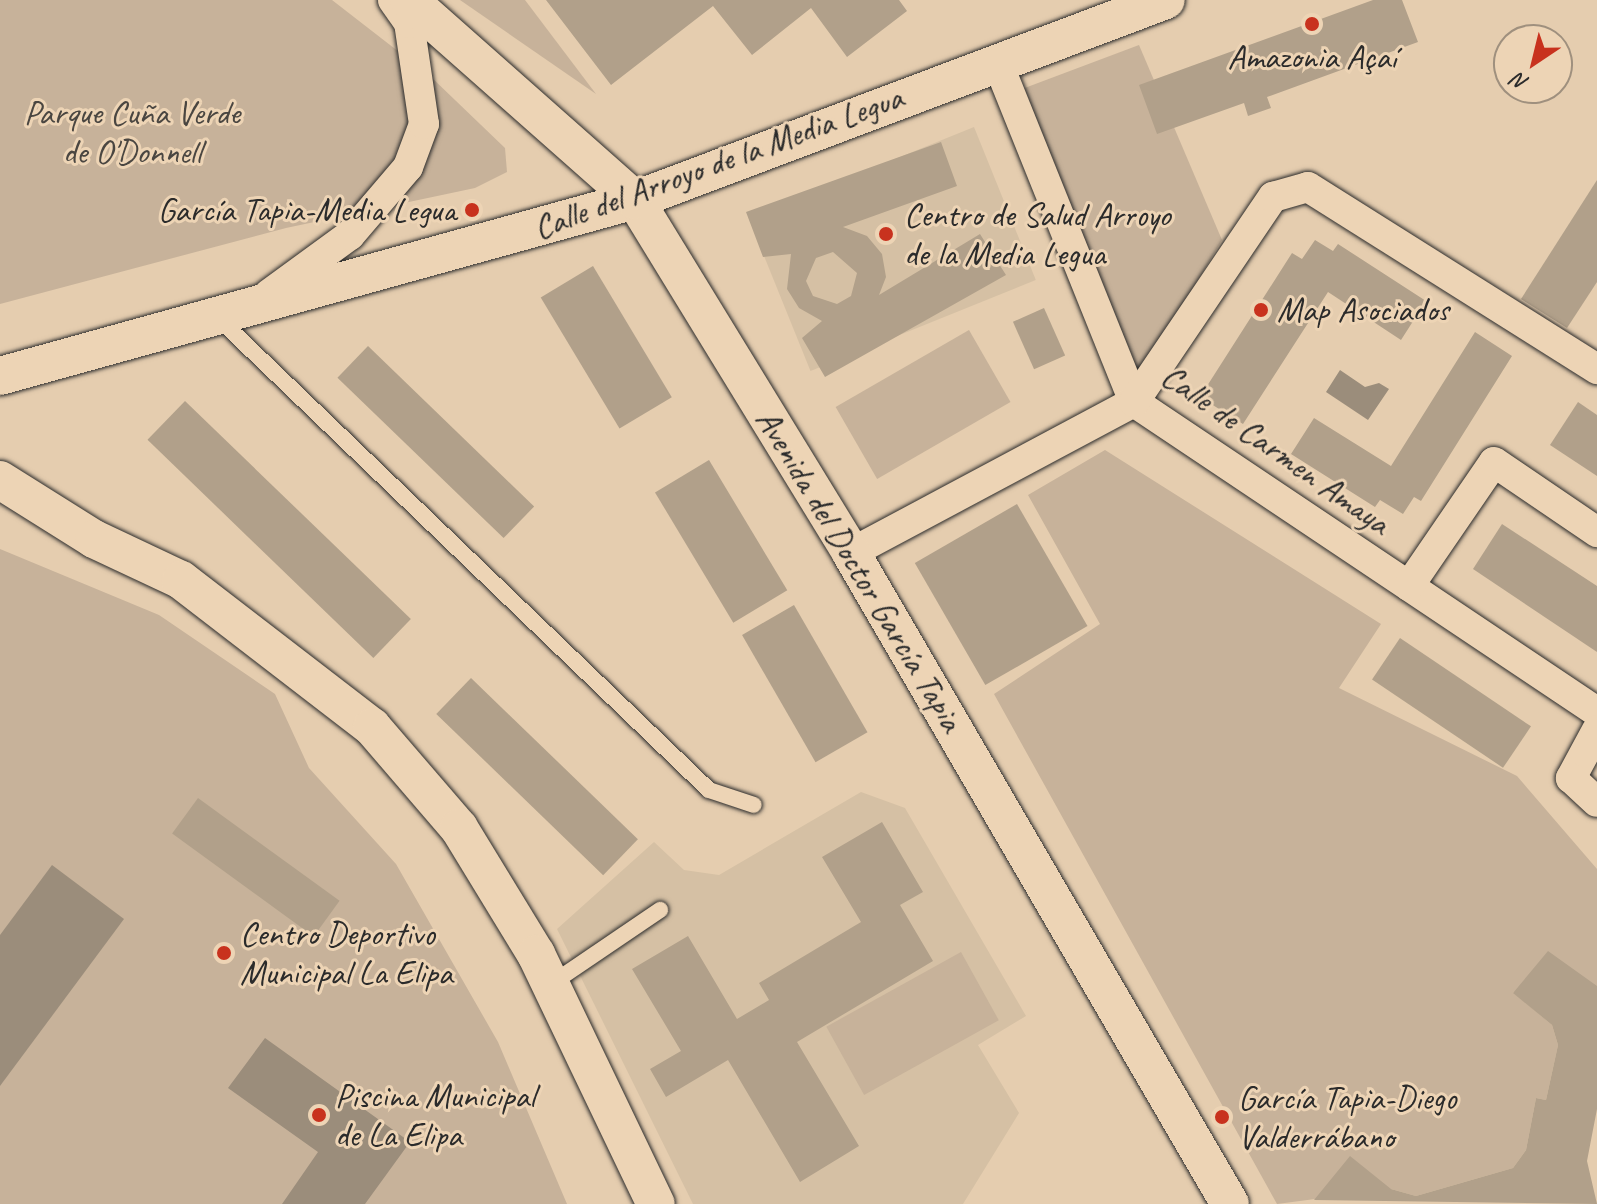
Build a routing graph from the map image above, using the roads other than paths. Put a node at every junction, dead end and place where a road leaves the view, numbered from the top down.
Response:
1 (393, 0) edge
2 (409, 0) edge
3 (1166, 0) edge
4 (997, 61) junction
5 (635, 200) junction
6 (230, 314) junction
7 (1597, 369) edge
8 (2, 378) edge
9 (1134, 402) junction
10 (0, 480) edge
11 (0, 511) edge
12 (1597, 532) edge
13 (94, 539) junction
14 (851, 553) junction
15 (1409, 586) junction
16 (1597, 712) edge
17 (1597, 730) edge
18 (1597, 802) edge
19 (754, 805) dead end
20 (660, 910) dead end
21 (551, 984) junction
22 (656, 1204) edge
23 (1230, 1204) edge

1 - 6 street
2 - 5 street, Avenida del Doctor García Tapia
3 - 4 street, Calle del Arroyo de la Media Legua
4 - 5 street, Calle del Arroyo de la Media Legua
4 - 9 street, Calle de Carmen Amaya
5 - 6 street, Calle del Arroyo de la Media Legua
5 - 14 street, Avenida del Doctor García Tapia
6 - 8 street, Calle del Arroyo de la Media Legua
6 - 19 lane
7 - 9 street
9 - 14 street
9 - 15 street, Calle de Carmen Amaya
10 - 13 street
11 - 13 street
12 - 15 street
13 - 21 street
14 - 23 street, Avenida del Doctor García Tapia
15 - 16 street, Calle de Carmen Amaya
17 - 18 street
20 - 21 lane
21 - 22 street

